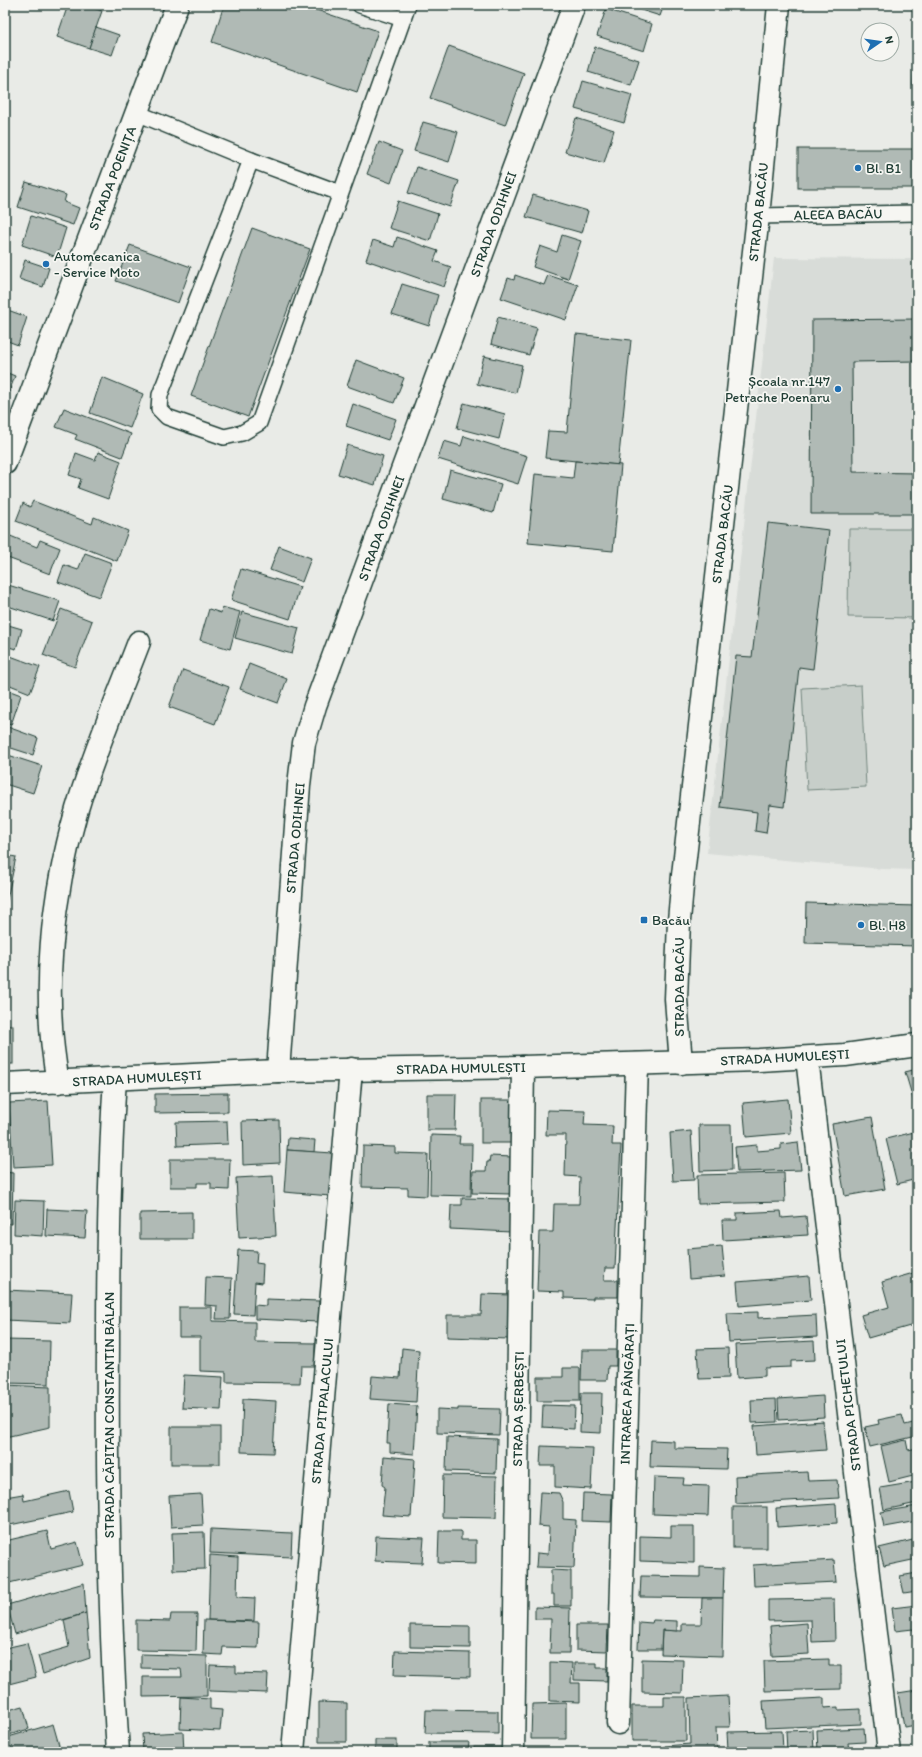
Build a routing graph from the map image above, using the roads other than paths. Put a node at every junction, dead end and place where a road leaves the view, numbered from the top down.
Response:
1 (177, 5) edge
2 (360, 5) edge
3 (574, 5) edge
4 (779, 5) edge
5 (405, 12) edge
6 (137, 113) junction
7 (251, 160) junction
8 (340, 193) junction
9 (917, 213) edge
10 (758, 216) junction
11 (5, 463) edge
12 (139, 642) dead end
13 (917, 1045) edge
14 (807, 1058) junction
15 (681, 1063) junction
16 (637, 1064) junction
17 (523, 1067) junction
18 (351, 1069) junction
19 (278, 1071) junction
20 (115, 1079) junction
21 (58, 1082) junction
22 (5, 1084) edge
23 (618, 1723) dead end
24 (118, 1752) edge
25 (293, 1752) edge
26 (514, 1752) edge
27 (889, 1752) edge

1 - 6 street, STRADA POENIȚA
2 - 5 lane
3 - 19 street, STRADA ODIHNEI
4 - 10 street, STRADA BACĂU
5 - 8 lane
6 - 7 lane
6 - 11 street, STRADA POENIȚA
7 - 8 lane
7 - 8 lane
9 - 10 lane, ALEEA BACĂU
10 - 15 street, STRADA BACĂU
12 - 21 street
13 - 14 street, STRADA HUMULEȘTI
14 - 15 street, STRADA HUMULEȘTI
14 - 27 street, STRADA PICHETULUI
15 - 16 street, STRADA HUMULEȘTI
16 - 17 street, STRADA HUMULEȘTI
16 - 23 street, INTRAREA PÂNGĂRAȚI
17 - 18 street, STRADA HUMULEȘTI
17 - 26 street, STRADA ȘERBEȘTI
18 - 19 street, STRADA HUMULEȘTI
18 - 25 street, STRADA PITPALACULUI
19 - 20 street, STRADA HUMULEȘTI
20 - 21 street, STRADA HUMULEȘTI
20 - 24 street, STRADA CĂPITAN CONSTANTIN BĂLAN
21 - 22 street, STRADA HUMULEȘTI

